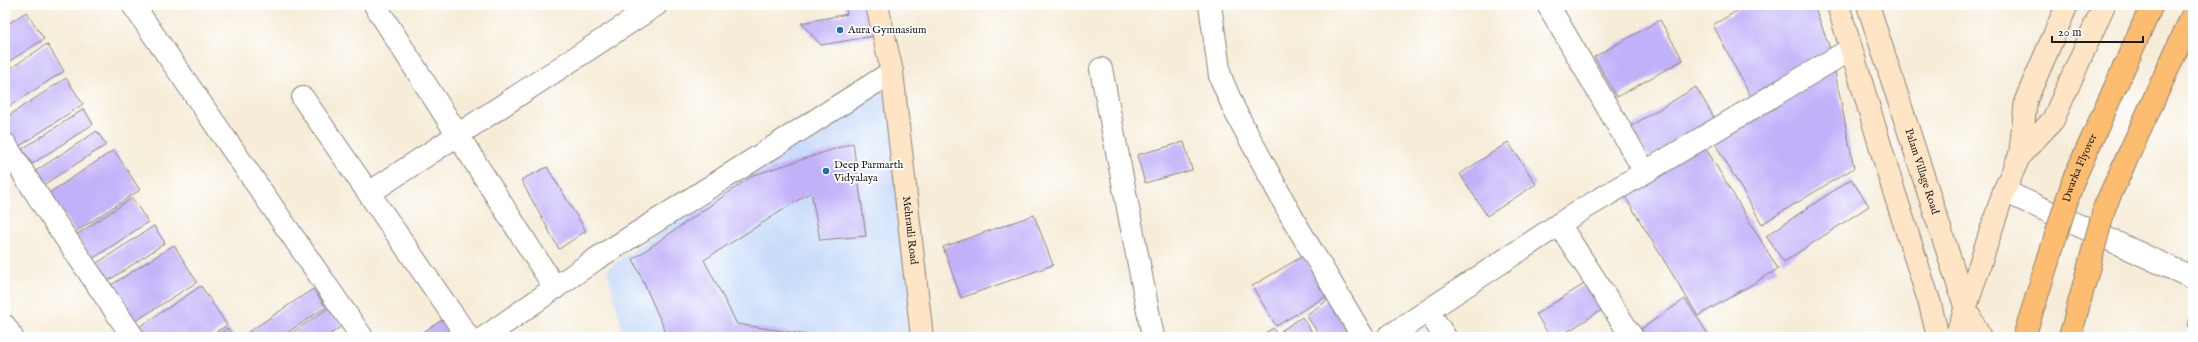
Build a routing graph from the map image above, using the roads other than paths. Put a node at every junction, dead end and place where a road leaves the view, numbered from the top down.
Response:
1 (375, 5) edge
2 (656, 5) edge
3 (877, 5) edge
4 (1210, 5) edge
5 (1548, 5) edge
6 (1838, 5) edge
7 (1868, 5) edge
8 (2066, 5) edge
9 (2104, 5) edge
10 (2152, 5) edge
11 (137, 6) edge
12 (2193, 14) edge
13 (1851, 49) junction
14 (1101, 69) dead end
15 (892, 72) junction
16 (303, 98) dead end
17 (458, 135) junction
18 (5, 144) edge
19 (2020, 155) junction
20 (1644, 172) junction
21 (2004, 191) junction
22 (369, 193) junction
23 (1559, 224) junction
24 (2193, 278) edge
25 (555, 288) junction
26 (1966, 309) junction
27 (1428, 311) junction
28 (5, 326) edge
29 (12, 337) edge
30 (133, 337) edge
31 (362, 337) edge
32 (468, 337) edge
33 (485, 337) edge
34 (922, 337) edge
35 (1153, 337) edge
36 (1363, 337) edge
37 (1388, 337) edge
38 (1445, 337) edge
39 (1632, 337) edge
40 (1938, 337) edge
41 (1956, 337) edge
42 (1980, 337) edge
43 (2024, 337) edge
44 (2070, 337) edge

1 - 17 street
2 - 17 street
3 - 15 street, Mehrauli Road
4 - 36 street
5 - 20 street
6 - 13 street
7 - 26 street, Palam Village Road
8 - 19 street
9 - 19 street
10 - 43 main road, Dwarka Flyover, bridge
11 - 31 street
12 - 44 main road, bridge
13 - 20 street
13 - 40 street
14 - 35 street
15 - 25 street
15 - 34 street, Mehrauli Road
16 - 22 street
17 - 22 street
17 - 25 street
18 - 30 street
19 - 21 street
20 - 23 street
21 - 24 street
21 - 26 street
22 - 32 street
23 - 27 street
23 - 39 street
25 - 33 street
26 - 41 street
26 - 42 street, Palam Village Road
27 - 37 street
27 - 38 street
28 - 29 street

